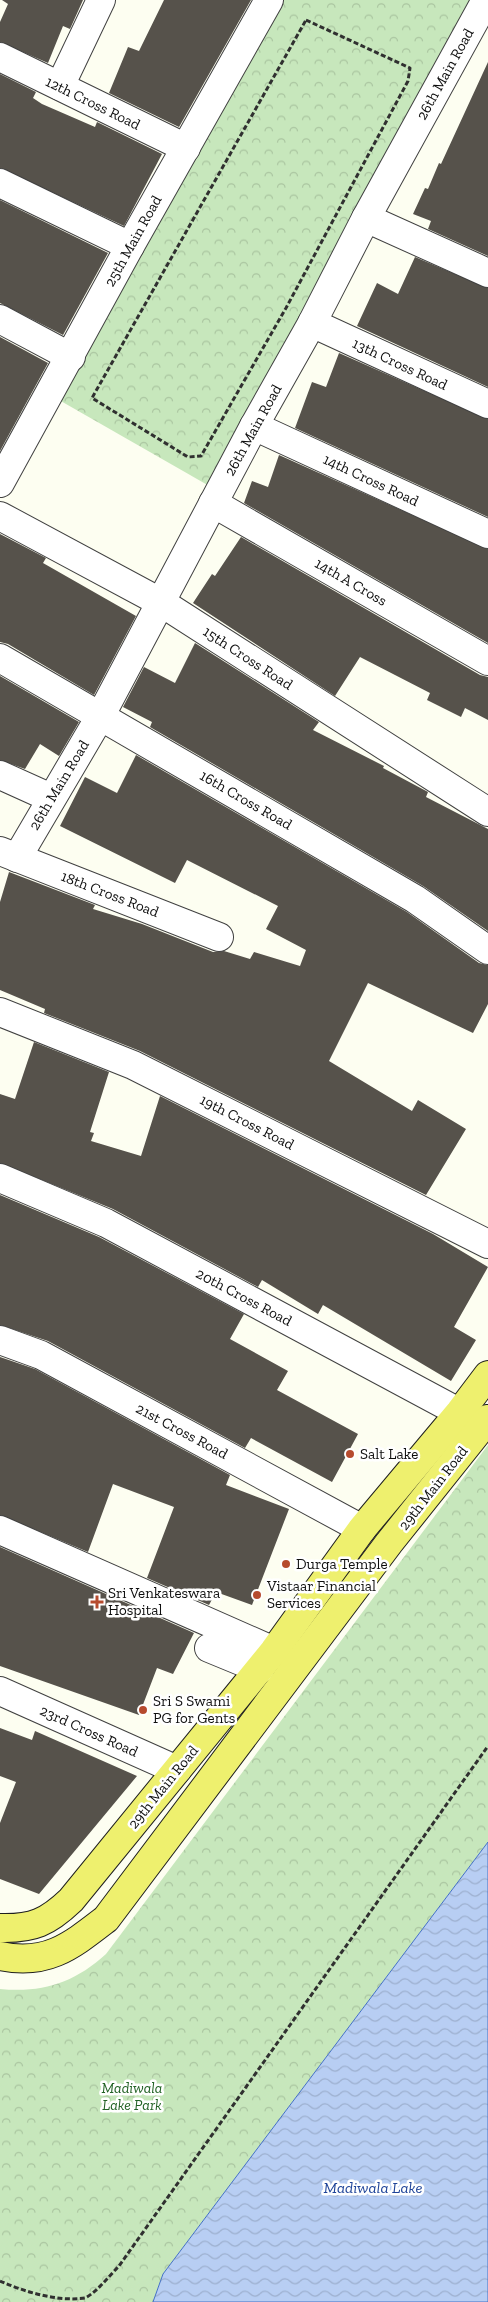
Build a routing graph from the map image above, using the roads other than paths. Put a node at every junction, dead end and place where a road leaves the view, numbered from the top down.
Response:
1 (102, 0) edge
2 (268, 0) edge
3 (486, 3) edge
4 (0, 57) edge
5 (60, 86) junction
6 (186, 148) junction
7 (0, 183) edge
8 (366, 218) junction
9 (130, 246) junction
10 (488, 273) edge
11 (0, 319) edge
12 (312, 323) junction
13 (71, 357) junction
14 (488, 404) edge
15 (254, 426) junction
16 (0, 483) edge
17 (213, 504) junction
18 (0, 516) edge
19 (488, 534) edge
20 (162, 603) junction
21 (0, 658) edge
22 (488, 661) edge
23 (101, 716) junction
24 (0, 775) edge
25 (51, 798) junction
26 (488, 812) edge
27 (8, 854) edge
28 (220, 937) dead end
29 (488, 950) edge
30 (0, 1012) edge
31 (0, 1178) edge
32 (488, 1244) edge
33 (0, 1340) edge
34 (488, 1375) edge
35 (477, 1419) edge
36 (362, 1528) junction
37 (0, 1530) edge
38 (209, 1648) dead end
39 (267, 1660) junction
40 (0, 1691) edge
41 (177, 1770) junction
42 (0, 1928) edge
43 (0, 1956) edge

1 - 5 street
2 - 6 street, 25th Main Road
3 - 8 street, 26th Main Road
4 - 5 street, 12th Cross Road
5 - 6 street, 12th Cross Road
6 - 9 street, 25th Main Road
7 - 9 street
8 - 10 street
8 - 12 street, 26th Main Road
9 - 13 street, 25th Main Road
11 - 13 street
12 - 14 street, 13th Cross Road
12 - 15 street, 26th Main Road
13 - 16 street, 25th Main Road
15 - 17 street, 26th Main Road
15 - 19 street, 14th Cross Road
17 - 20 street, 26th Main Road
17 - 22 street, 14th A Cross
18 - 20 street, 15th Cross Road
20 - 23 street, 26th Main Road
20 - 26 street, 15th Cross Road
21 - 23 street, 16th Cross Road
23 - 25 street, 26th Main Road
23 - 29 street, 16th Cross Road
24 - 25 street
25 - 27 street, 26th Main Road
27 - 28 street, 18th Cross Road
30 - 32 street, 19th Cross Road
31 - 35 street, 20th Cross Road
33 - 36 street, 21st Cross Road
34 - 35 main road, 29th Main Road
35 - 36 main road, 29th Main Road
35 - 43 main road, 29th Main Road
36 - 39 main road, 29th Main Road
37 - 39 street
38 - 39 street
39 - 41 main road, 29th Main Road
40 - 41 street, 23rd Cross Road
41 - 42 main road, 29th Main Road

